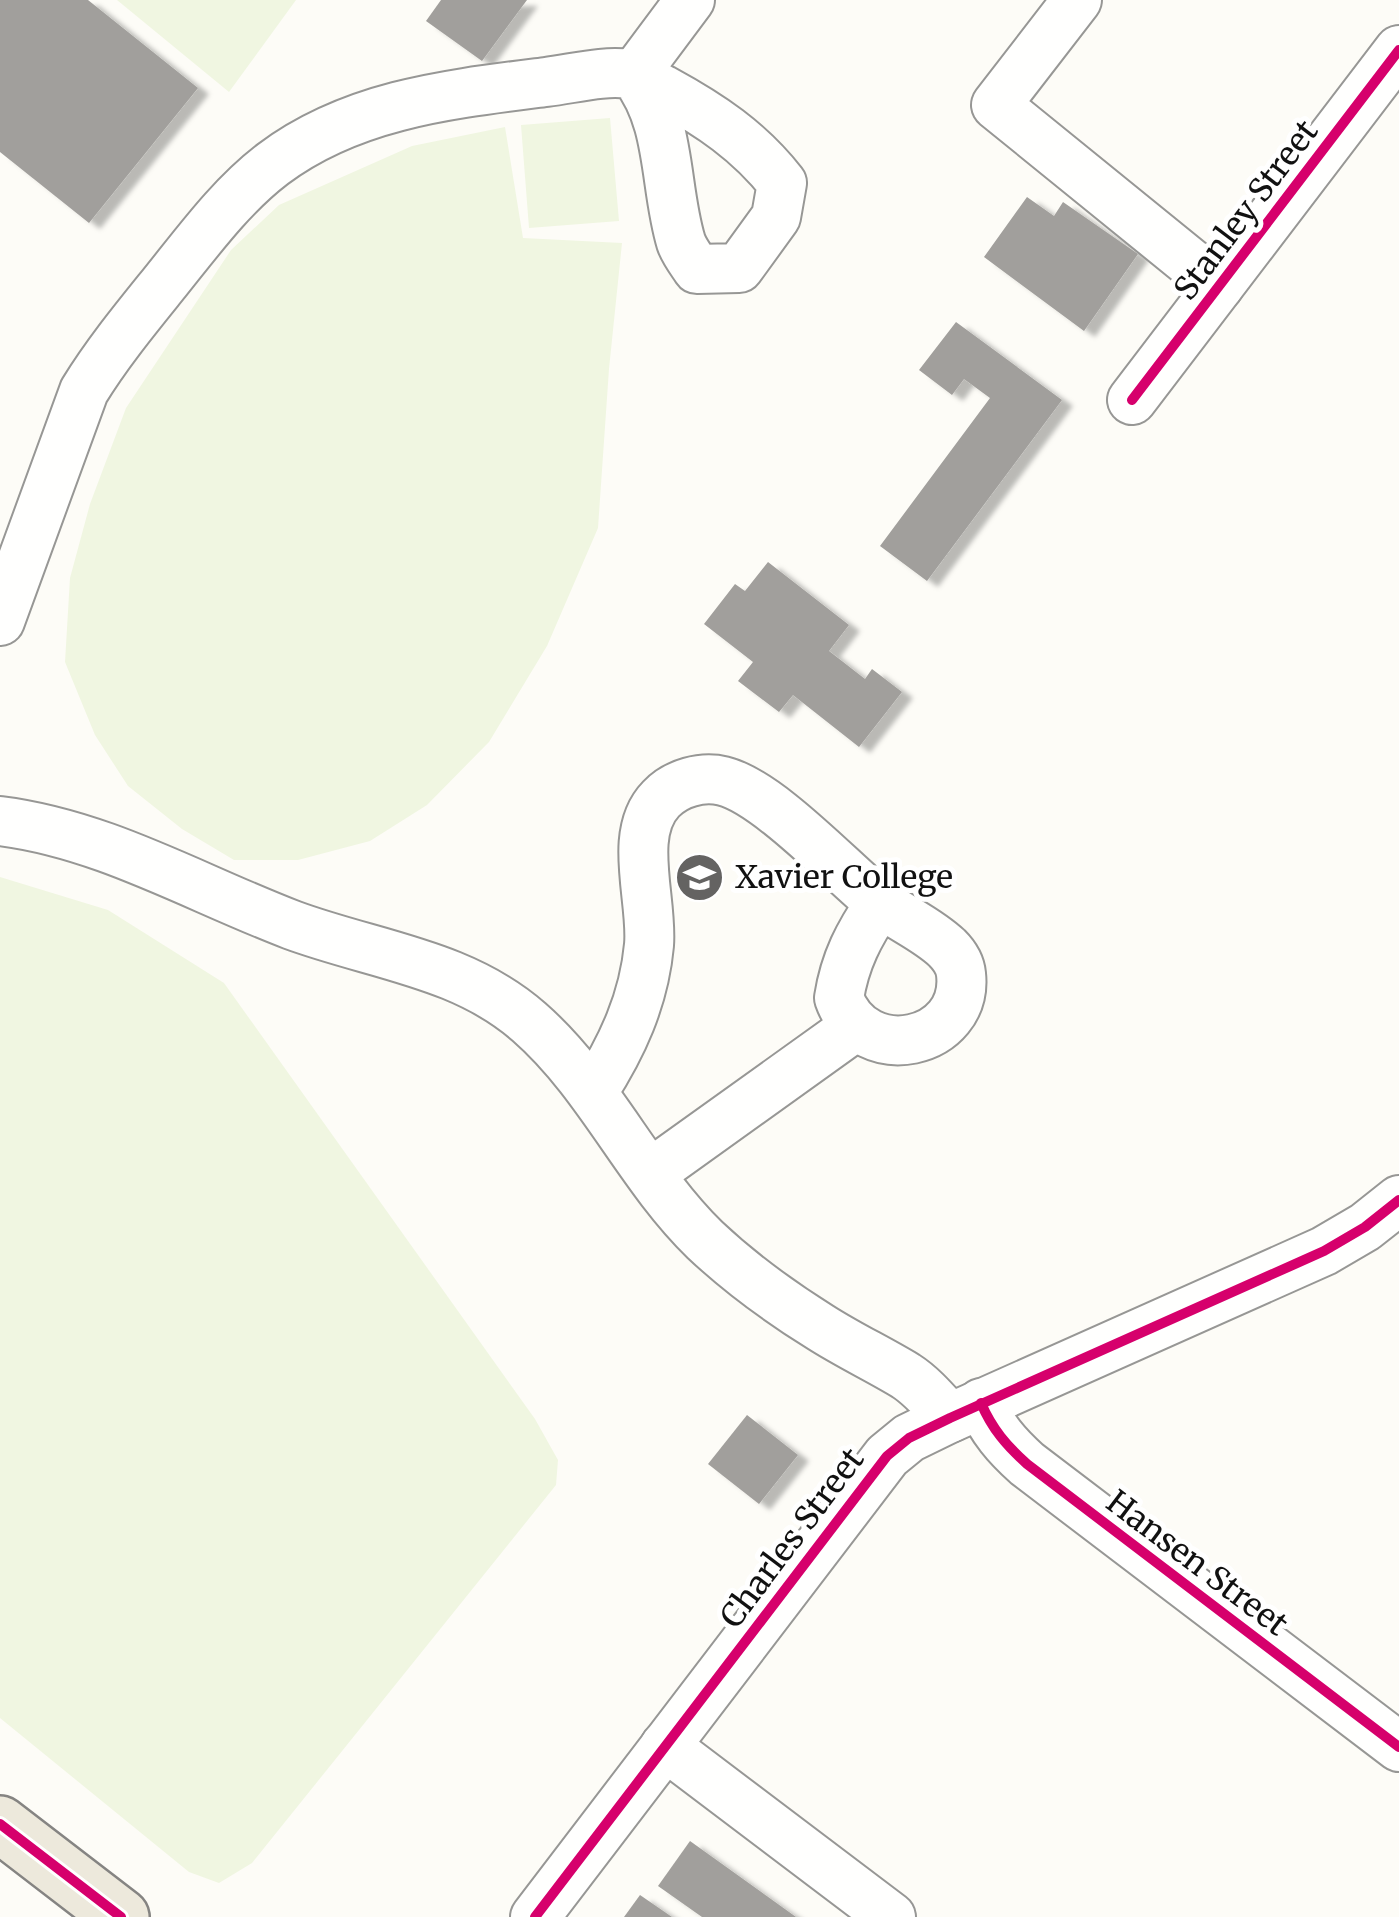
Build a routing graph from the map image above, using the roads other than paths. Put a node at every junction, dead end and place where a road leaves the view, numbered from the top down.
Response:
1 (690, 0) edge
2 (1077, 0) edge
3 (1399, 50) edge
4 (1219, 286) junction
5 (1132, 400) dead end
6 (0, 621) edge
7 (2, 820) edge
8 (880, 902) junction
9 (856, 1026) junction
10 (593, 1092) junction
11 (651, 1173) junction
12 (1399, 1200) edge
13 (966, 1411) junction
14 (665, 1746) junction
15 (1399, 1748) edge
16 (7, 1844) edge
17 (121, 1917) edge
18 (534, 1917) edge
19 (890, 1917) edge

1 - 6 street
2 - 4 street
3 - 4 street, Stanley Street
4 - 5 street, Stanley Street
7 - 10 street, Hansen Street
8 - 9 street
8 - 9 street
8 - 10 street
9 - 11 street
10 - 11 street, Hansen Street
11 - 13 street, Hansen Street
12 - 13 street, Charles Street
13 - 14 street, Charles Street
13 - 15 street, Hansen Street
14 - 18 street, Charles Street
14 - 19 street
16 - 17 main road

